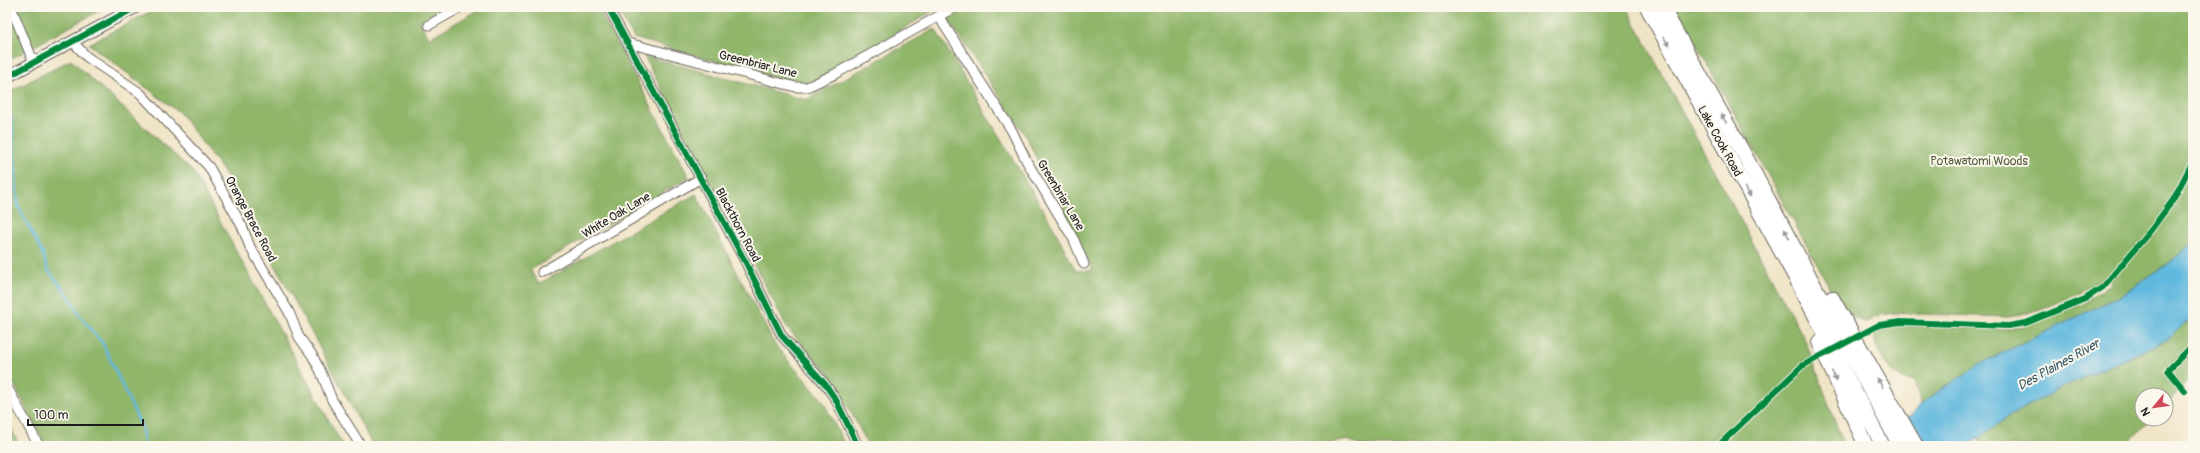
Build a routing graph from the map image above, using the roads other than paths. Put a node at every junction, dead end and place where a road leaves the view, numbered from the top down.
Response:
1 (11, 7) edge
2 (136, 7) edge
3 (461, 7) edge
4 (608, 7) edge
5 (955, 7) edge
6 (1647, 7) edge
7 (1662, 7) edge
8 (939, 17) junction
9 (428, 25) dead end
10 (72, 41) junction
11 (628, 43) junction
12 (34, 62) junction
13 (7, 77) edge
14 (701, 178) junction
15 (1084, 264) dead end
16 (1799, 271) junction
17 (542, 272) dead end
18 (7, 387) edge
19 (1894, 420) junction
20 (1864, 442) edge
21 (39, 446) edge
22 (361, 446) edge
23 (858, 446) edge
24 (1883, 446) edge
25 (1900, 446) edge
26 (1916, 446) edge

1 - 12 street
2 - 10 street
3 - 9 street
4 - 11 street, Blackthorn Road
5 - 8 street, Greenbriar Lane
6 -> 16 main road, Lake Cook Road
16 -> 7 main road, Lake Cook Road
8 - 11 street, Greenbriar Lane
8 - 15 street, Greenbriar Lane
10 - 12 street
10 - 22 street, Orange Brace Road
11 - 14 street, Blackthorn Road
12 - 13 street
14 - 17 street, White Oak Lane
14 - 23 street, Blackthorn Road
19 -> 16 main road
16 -> 20 main road
16 - 24 main road
18 - 21 street
19 - 25 main road
19 - 26 main road

